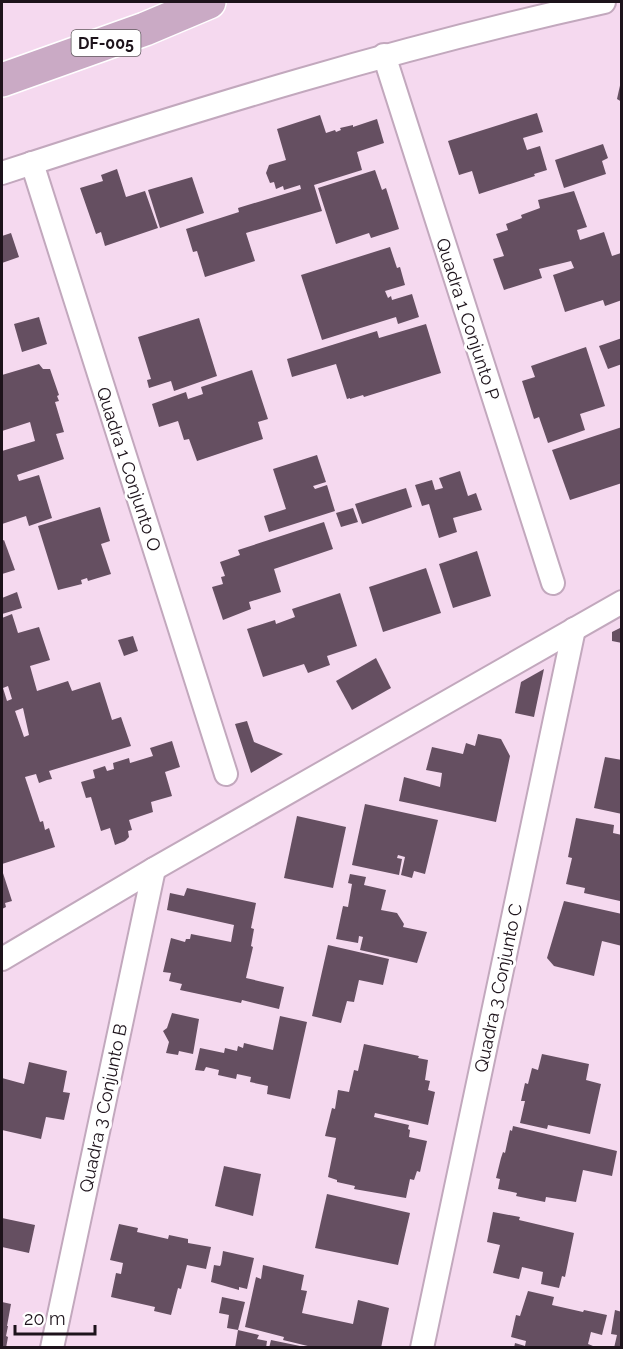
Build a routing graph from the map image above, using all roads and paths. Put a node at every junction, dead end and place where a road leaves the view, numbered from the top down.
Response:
1 (209, 2) edge
2 (604, 2) edge
3 (384, 55) junction
4 (2, 80) edge
5 (32, 163) junction
6 (2, 173) edge
7 (553, 583) dead end
8 (621, 602) edge
9 (574, 629) junction
10 (226, 774) dead end
11 (154, 869) junction
12 (2, 959) edge
13 (52, 1347) edge
14 (422, 1347) edge

1 - 4 main road, DF-005
2 - 3 street
3 - 5 street
3 - 7 street, Quadra 1 Conjunto P
5 - 6 street
5 - 10 street, Quadra 1 Conjunto O
8 - 9 street
9 - 11 street
9 - 14 street, Quadra 3 Conjunto C
11 - 12 street
11 - 13 street, Quadra 3 Conjunto B

